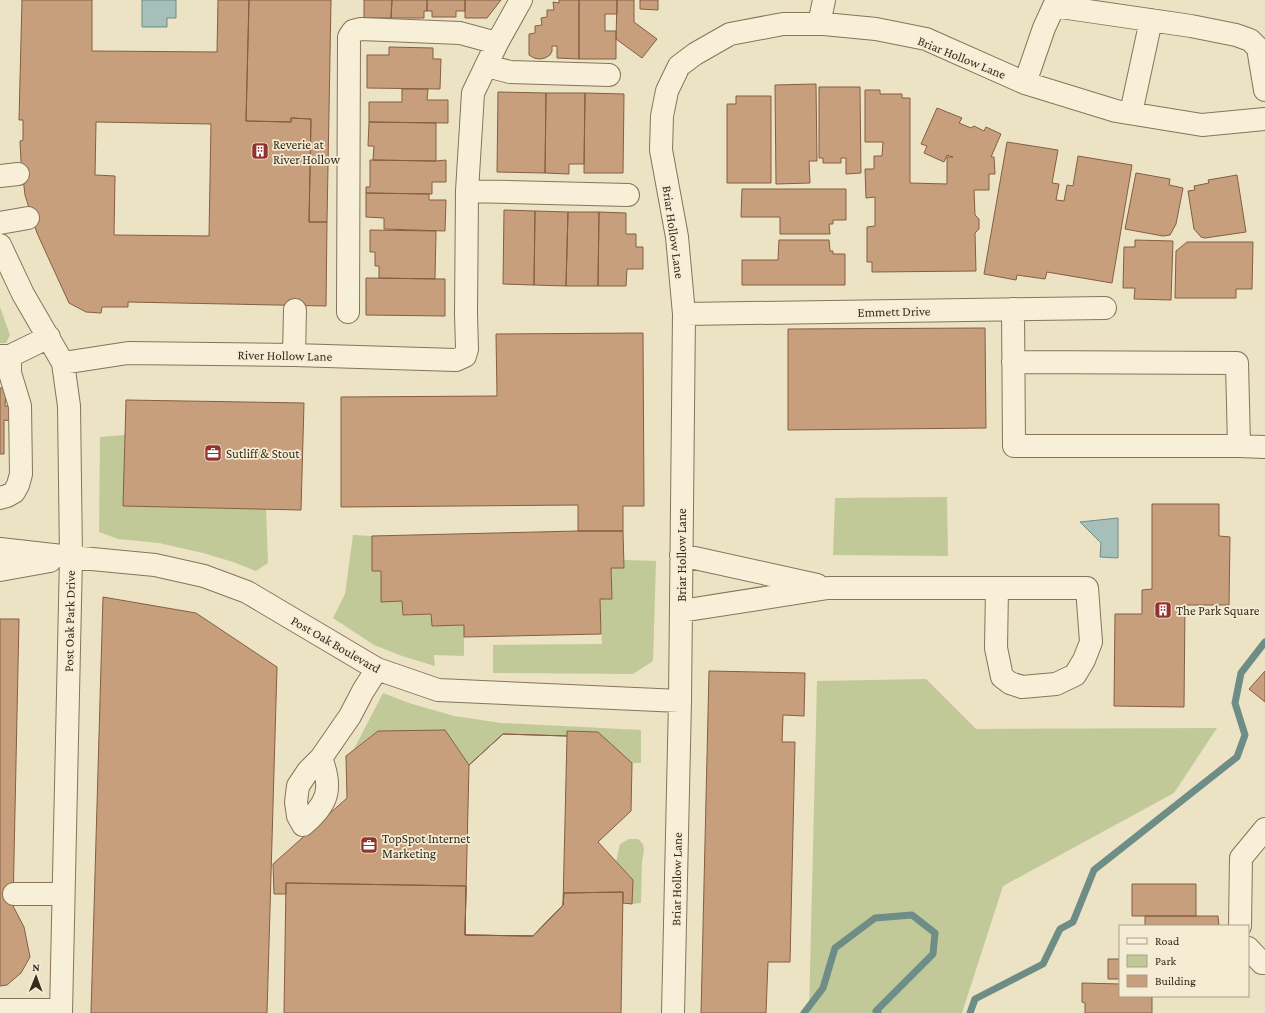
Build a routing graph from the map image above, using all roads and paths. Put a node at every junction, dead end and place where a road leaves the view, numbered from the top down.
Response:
1 (521, 0) edge
2 (824, 0) edge
3 (1055, 3) edge
4 (1151, 20) junction
5 (819, 24) junction
6 (497, 43) junction
7 (487, 66) junction
8 (609, 75) dead end
9 (1025, 83) junction
10 (1265, 90) edge
11 (1131, 113) junction
12 (1265, 119) edge
13 (467, 191) junction
14 (628, 195) dead end
15 (28, 218) dead end
16 (0, 223) edge
17 (0, 245) edge
18 (1105, 308) dead end
19 (1013, 309) junction
20 (295, 310) dead end
21 (348, 312) dead end
22 (684, 314) junction
23 (49, 337) junction
24 (294, 355) junction
25 (5, 356) edge
26 (1013, 362) junction
27 (63, 363) junction
28 (1238, 446) junction
29 (1265, 447) edge
30 (0, 498) edge
31 (0, 548) edge
32 (681, 555) junction
33 (71, 557) junction
34 (0, 570) edge
35 (828, 588) junction
36 (997, 588) junction
37 (681, 611) junction
38 (377, 669) junction
39 (680, 701) junction
40 (321, 758) dead end
41 (1265, 829) edge
42 (14, 894) dead end
43 (64, 894) junction
44 (1240, 925) edge
45 (1249, 949) edge
46 (1265, 963) edge
47 (0, 1010) edge
48 (61, 1011) edge
49 (673, 1013) edge

1 - 6 street
2 - 5 street
3 - 4 street
3 - 9 street
4 - 10 street
4 - 11 street
5 - 9 street, Briar Hollow Lane
5 - 22 street, Briar Hollow Lane
6 - 7 street
6 - 21 street
7 - 8 street
7 - 13 street
9 - 11 street, Briar Hollow Lane
11 - 12 street, Briar Hollow Lane
13 - 14 street
13 - 24 street, River Hollow Lane
15 - 16 street
17 - 23 street, Post Oak Park Drive
18 - 19 street, Emmett Drive
19 - 22 street, Emmett Drive
19 - 26 street
20 - 24 street
22 - 32 street, Briar Hollow Lane
23 - 25 street
23 - 27 street, Post Oak Park Drive
24 - 27 street, River Hollow Lane
25 - 30 street
26 - 28 street
26 - 28 street
27 - 33 street, Post Oak Park Drive
28 - 29 street
31 - 33 street, Post Oak Boulevard
32 - 35 street
32 - 37 street, Briar Hollow Lane
33 - 34 street, Post Oak Boulevard
33 - 38 street, Post Oak Boulevard
33 - 43 street, Post Oak Park Drive
35 - 36 street
35 - 37 street
36 - 36 street
37 - 39 street, Briar Hollow Lane
38 - 39 street, Post Oak Boulevard
38 - 40 street
39 - 49 street, Briar Hollow Lane
41 - 44 street
42 - 43 street
43 - 48 street, Post Oak Park Drive
45 - 46 street
47 - 48 street

